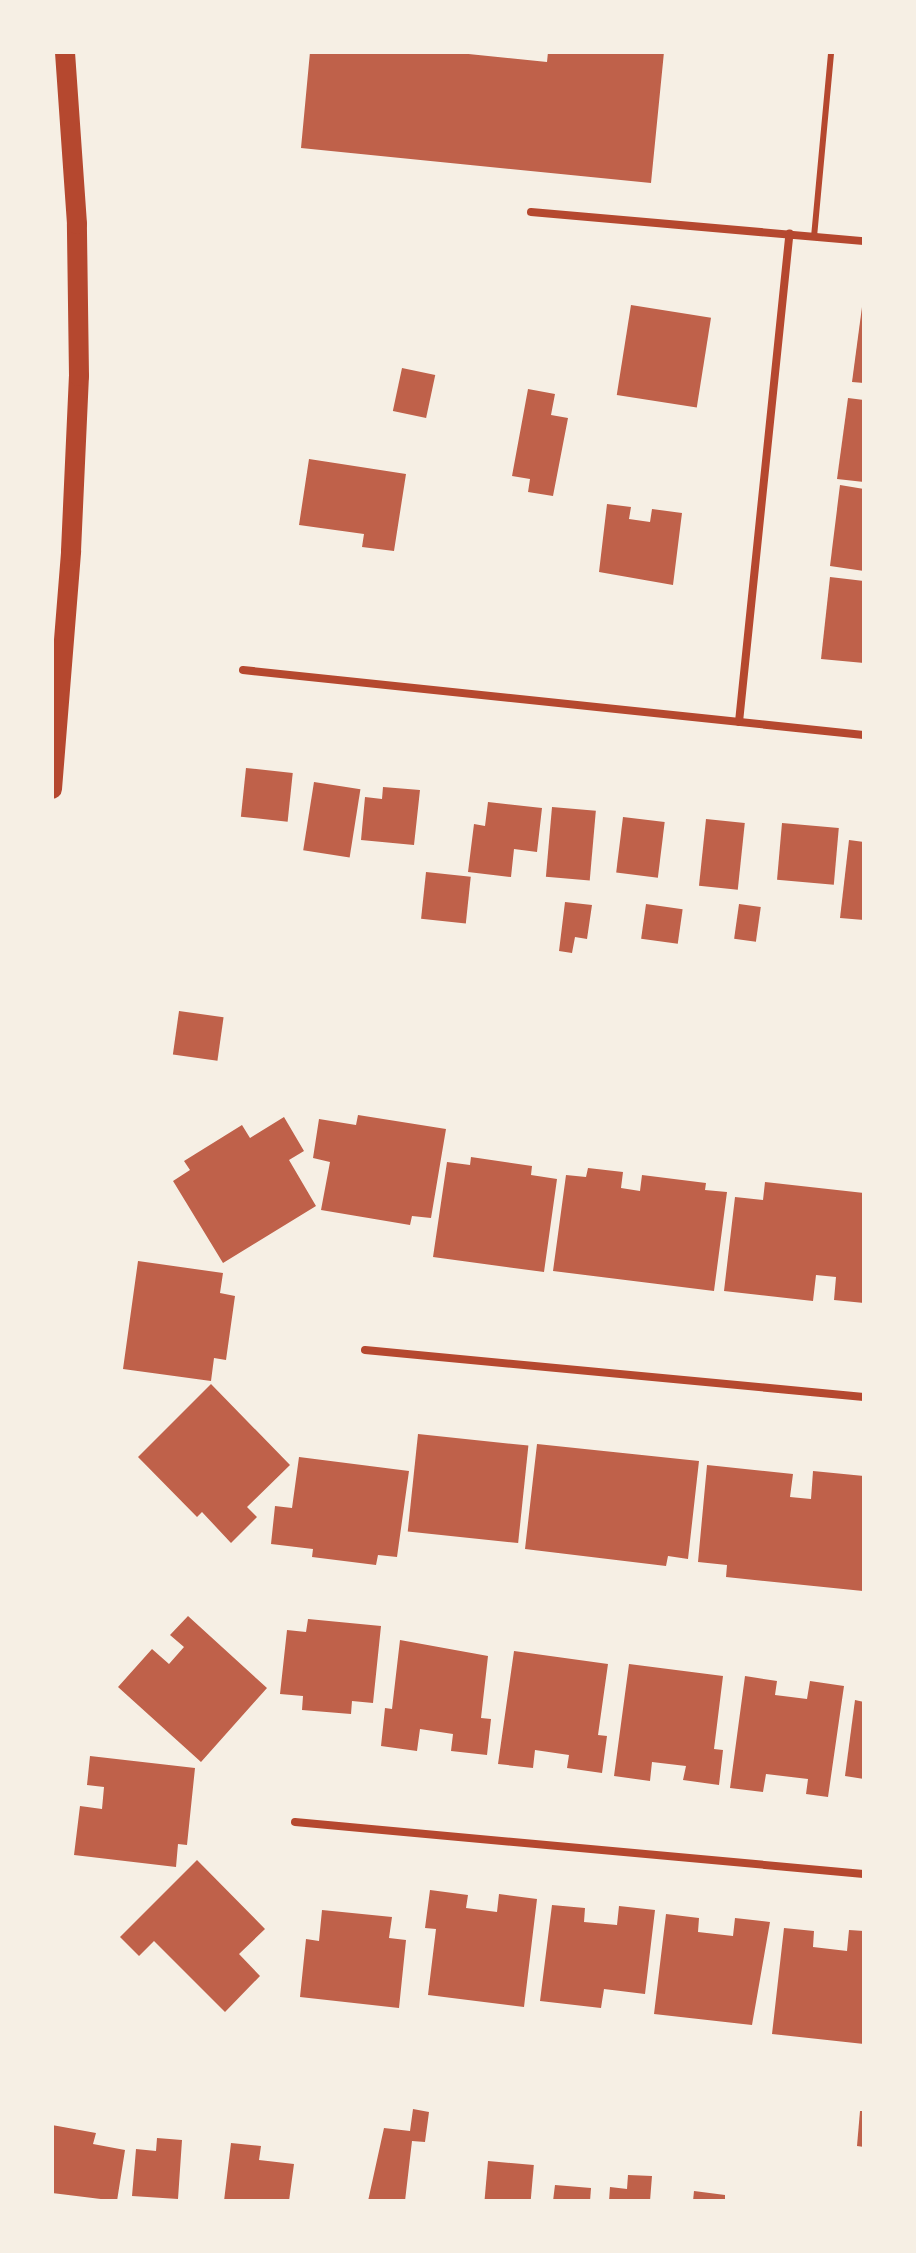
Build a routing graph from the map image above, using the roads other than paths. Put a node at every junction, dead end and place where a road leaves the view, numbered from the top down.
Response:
1 (65, 52) edge
2 (831, 52) edge
3 (531, 212) dead end
4 (789, 234) junction
5 (814, 237) junction
6 (864, 241) edge
7 (243, 670) dead end
8 (739, 722) junction
9 (864, 735) edge
10 (52, 789) edge
11 (365, 1350) dead end
12 (864, 1397) edge
13 (295, 1822) dead end
14 (864, 1874) edge

1 - 10 main road
2 - 5 lane
3 - 4 street
4 - 5 street
4 - 8 street
5 - 6 street
7 - 8 street
8 - 9 street
11 - 12 street
13 - 14 street

